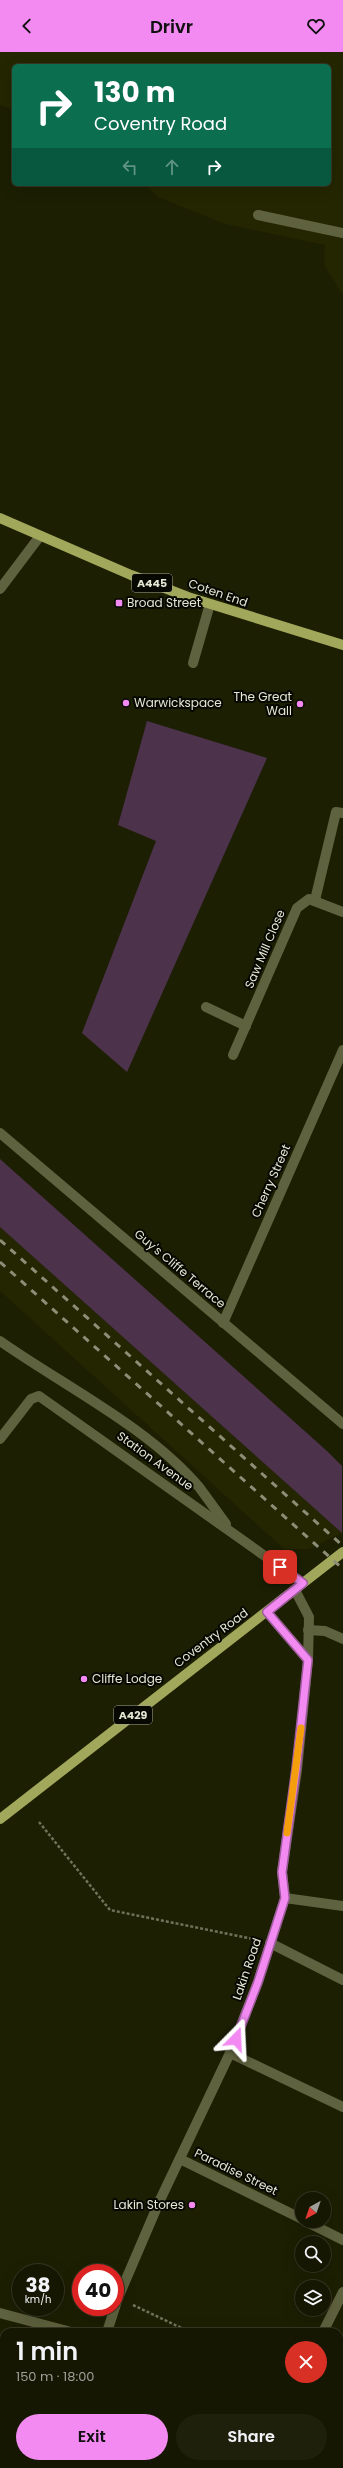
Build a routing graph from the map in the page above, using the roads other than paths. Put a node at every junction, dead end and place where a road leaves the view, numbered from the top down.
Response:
1 (258, 215) dead end
2 (343, 233) edge
3 (0, 518) edge
4 (40, 536) junction
5 (0, 589) edge
6 (210, 604) junction
7 (343, 644) edge
8 (192, 663) dead end
9 (343, 813) edge
10 (315, 900) junction
11 (343, 912) edge
12 (206, 1007) dead end
13 (246, 1026) junction
14 (343, 1050) edge
15 (233, 1054) dead end
16 (0, 1133) edge
17 (223, 1323) junction
18 (0, 1341) edge
19 (343, 1424) edge
20 (0, 1439) edge
21 (232, 1532) junction
22 (343, 1552) edge
23 (303, 1583) junction
24 (295, 1590) junction
25 (267, 1612) junction
26 (308, 1630) junction
27 (343, 1639) edge
28 (308, 1660) junction
29 (0, 1819) edge
30 (285, 1898) junction
31 (343, 1906) edge
32 (270, 1943) junction
33 (343, 1980) edge
34 (230, 2053) junction
35 (343, 2107) edge
36 (180, 2158) junction
37 (295, 2216) edge
38 (319, 2228) edge
39 (343, 2240) edge
40 (343, 2292) edge
41 (0, 2313) edge
42 (56, 2328) edge
43 (108, 2328) edge
44 (326, 2328) edge

1 - 2 street
3 - 4 main road, Coten End / A445
4 - 5 street
4 - 6 main road, Coten End / A445
6 - 7 main road, Coten End / A445
6 - 8 street
9 - 10 street
10 - 11 street
10 - 13 street, Saw Mill Close
12 - 13 street
13 - 15 street, Saw Mill Close
14 - 17 street, Cherry Street
16 - 17 street, Guy's Cliffe Terrace
17 - 19 street, Guy's Cliffe Terrace
18 - 21 street
20 - 21 street, Station Avenue
21 - 23 street, Station Avenue
22 - 23 main road, Coventry Road / A429
23 - 24 main road, Coventry Road / A429
24 - 25 main road, Coventry Road / A429
24 - 26 street, Lakin Road
25 - 28 street
25 - 29 main road, Coventry Road / A429
26 - 27 street
26 - 28 street, Lakin Road
28 - 30 street, Lakin Road
30 - 31 street
30 - 32 street, Lakin Road
32 - 33 street
32 - 34 street, Lakin Road
34 - 35 street
34 - 36 street, Lakin Road
36 - 37 street, Paradise Street
36 - 43 street, Lakin Road
38 - 39 street
40 - 44 street
41 - 42 street

